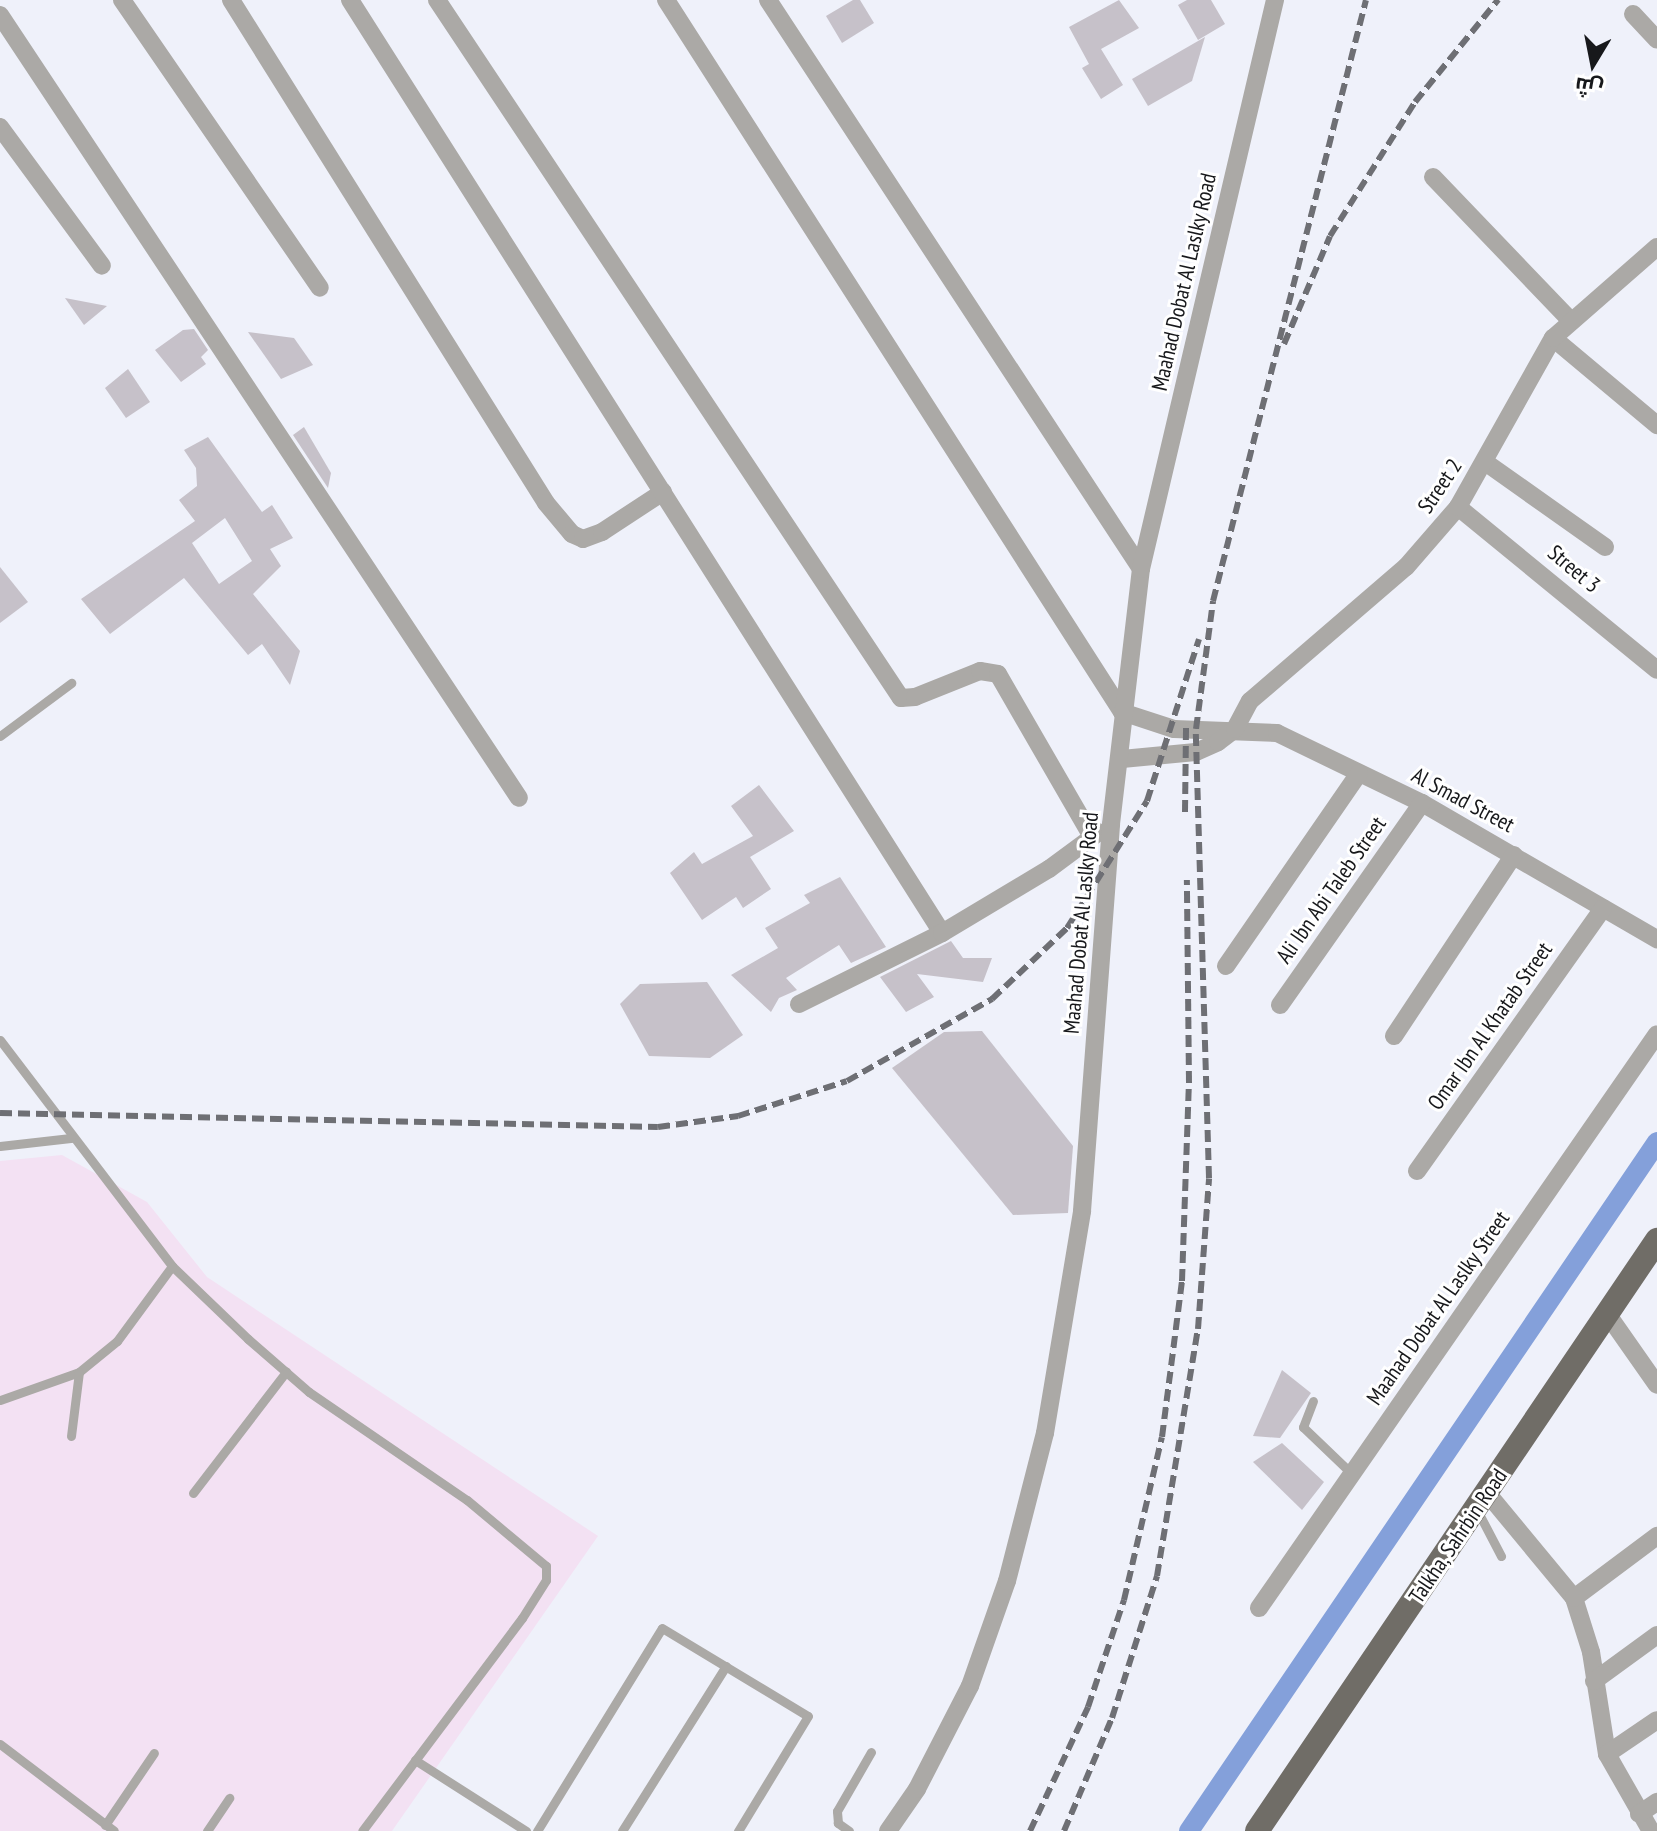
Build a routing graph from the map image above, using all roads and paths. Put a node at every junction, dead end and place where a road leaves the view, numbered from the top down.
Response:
1 (122, 0) edge
2 (231, 0) edge
3 (350, 0) edge
4 (437, 0) edge
5 (666, 0) edge
6 (768, 0) edge
7 (1275, 0) edge
8 (1633, 14) dead end
9 (0, 15) edge
10 (1657, 40) edge
11 (0, 127) edge
12 (1433, 177) dead end
13 (1657, 247) edge
14 (102, 266) dead end
15 (320, 288) dead end
16 (1569, 319) junction
17 (1553, 338) junction
18 (1657, 425) edge
19 (1485, 462) junction
20 (663, 492) junction
21 (1458, 507) junction
22 (1605, 547) dead end
23 (1141, 569) junction
24 (1657, 670) edge
25 (71, 683) dead end
26 (1126, 713) junction
27 (1235, 729) junction
28 (0, 736) edge
29 (1124, 759) junction
30 (1359, 773) junction
31 (519, 798) dead end
32 (1422, 803) junction
33 (1111, 824) junction
34 (1092, 837) junction
35 (1514, 855) junction
36 (1603, 908) junction
37 (942, 933) junction
38 (1657, 939) edge
39 (1226, 966) dead end
40 (799, 1004) dead end
41 (1280, 1005) dead end
42 (1657, 1034) edge
43 (1394, 1036) dead end
44 (0, 1040) edge
45 (71, 1138) junction
46 (0, 1146) edge
47 (1417, 1171) dead end
48 (1654, 1252) edge
49 (172, 1266) junction
50 (1608, 1315) junction
51 (79, 1372) junction
52 (286, 1372) junction
53 (1657, 1385) edge
54 (0, 1400) edge
55 (1313, 1401) dead end
56 (71, 1436) dead end
57 (1352, 1474) junction
58 (193, 1493) dead end
59 (1482, 1502) junction
60 (1657, 1536) edge
61 (1501, 1556) dead end
62 (1574, 1598) junction
63 (1259, 1608) dead end
64 (1657, 1635) edge
65 (726, 1666) junction
66 (1594, 1681) junction
67 (1657, 1720) edge
68 (0, 1744) edge
69 (871, 1752) dead end
70 (154, 1753) dead end
71 (1607, 1754) junction
72 (415, 1760) junction
73 (229, 1798) dead end
74 (1657, 1802) edge
75 (1639, 1814) junction
76 (109, 1828) edge
77 (207, 1831) edge
78 (362, 1831) edge
79 (526, 1831) edge
80 (537, 1831) edge
81 (622, 1831) edge
82 (738, 1831) edge
83 (849, 1831) edge
84 (888, 1831) edge
85 (1257, 1831) edge
86 (1651, 1831) edge

1 - 15 street
2 - 20 street
3 - 20 street
4 - 34 street
5 - 26 street
6 - 23 street
7 - 23 street, Maahad Dobat Al Laslky Road
8 - 10 street
9 - 31 street
11 - 14 street
12 - 16 street
13 - 16 street, Street 2
16 - 17 street, Street 2
17 - 18 street
17 - 19 street, Street 2
19 - 21 street, Street 2
19 - 22 street
20 - 37 street
21 - 24 street, Street 3
21 - 27 street, Street 2
23 - 26 street, Maahad Dobat Al Laslky Road
25 - 28 lane
26 - 27 street, Al Smad Street
26 - 29 street, Maahad Dobat Al Laslky Road
27 - 29 street
27 - 30 street, Al Smad Street
29 - 33 street, Maahad Dobat Al Laslky Road
30 - 32 street, Al Smad Street
30 - 39 street
32 - 35 street, Al Smad Street
32 - 41 street, Ali Ibn Abi Taleb Street
33 - 34 street
33 - 84 street, Maahad Dobat Al Laslky Road
34 - 37 street
35 - 36 street, Al Smad Street
35 - 43 street
36 - 38 street, Al Smad Street
36 - 47 street, Omar Ibn Al Khatab Street
37 - 40 street
42 - 57 street, Maahad Dobat Al Laslky Street
44 - 45 lane
45 - 46 lane
45 - 49 lane
48 - 50 main road, Talkha, Sahrbin Road
49 - 51 lane
49 - 52 lane
50 - 53 street
50 - 59 main road, Talkha, Sahrbin Road
51 - 54 lane
51 - 56 lane
52 - 58 lane
52 - 72 lane
55 - 57 lane
57 - 63 street, Maahad Dobat Al Laslky Street
59 - 61 lane
59 - 62 street
59 - 85 main road, Talkha, Sahrbin Road
60 - 62 street
62 - 66 street
64 - 66 street
65 - 80 lane
65 - 81 lane
65 - 82 lane
66 - 71 street
67 - 71 street
68 - 76 lane
69 - 83 lane
70 - 76 lane
71 - 75 street
72 - 78 lane
72 - 79 lane
73 - 77 lane
74 - 75 street
75 - 86 street

